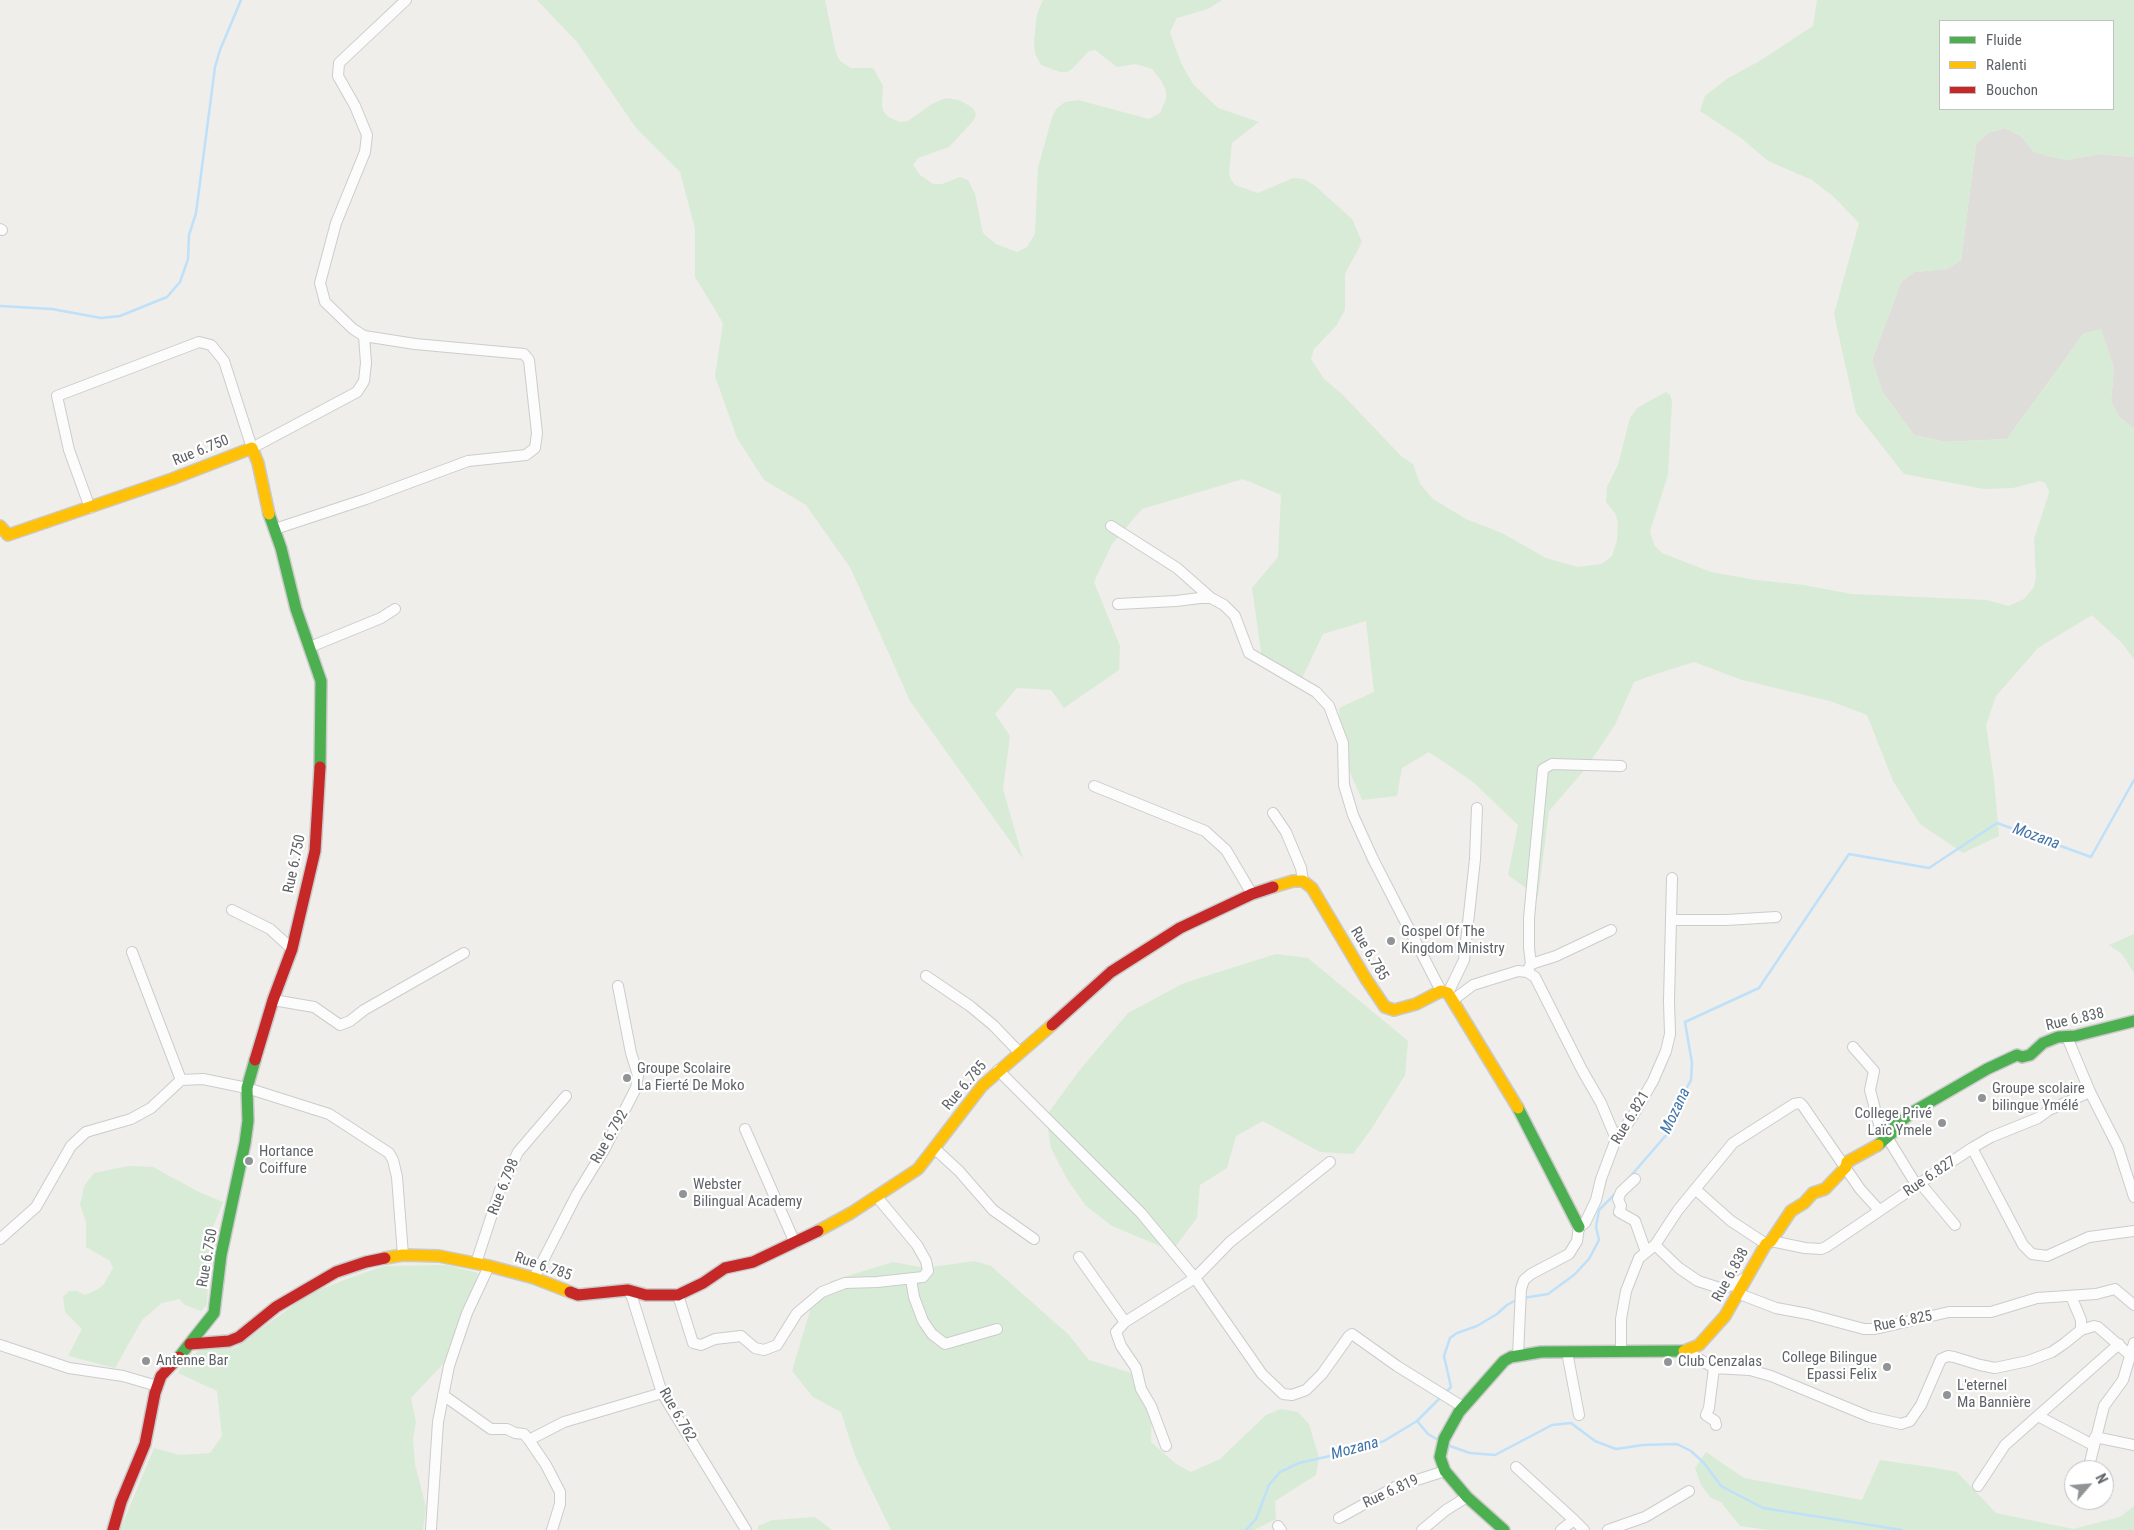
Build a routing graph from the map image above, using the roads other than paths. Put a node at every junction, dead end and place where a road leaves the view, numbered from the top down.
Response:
1 (406, 0) edge
2 (364, 336) junction
3 (252, 448) junction
4 (90, 508) junction
5 (0, 526) edge
6 (1111, 526) dead end
7 (275, 529) junction
8 (1211, 598) junction
9 (1118, 604) dead end
10 (395, 609) dead end
11 (310, 648) junction
12 (1621, 766) dead end
13 (1094, 786) dead end
14 (1476, 808) dead end
15 (1273, 813) dead end
16 (1672, 878) dead end
17 (1303, 881) junction
18 (1252, 894) junction
19 (232, 910) dead end
20 (1776, 917) dead end
21 (1671, 920) junction
22 (1611, 930) dead end
23 (292, 949) junction
24 (132, 952) dead end
25 (464, 953) dead end
26 (1529, 968) junction
27 (926, 976) dead end
28 (618, 986) dead end
29 (1447, 994) junction
30 (272, 1000) junction
31 (2134, 1022) edge
32 (2067, 1037) junction
33 (1853, 1047) dead end
34 (1019, 1052) junction
35 (998, 1070) junction
36 (181, 1080) junction
37 (247, 1088) junction
38 (2090, 1092) junction
39 (566, 1096) dead end
40 (745, 1128) dead end
41 (1887, 1138) junction
42 (1616, 1139) junction
43 (934, 1148) junction
44 (1972, 1148) junction
45 (1330, 1162) dead end
46 (1846, 1167) junction
47 (1635, 1179) dead end
48 (1919, 1184) junction
49 (1696, 1188) junction
50 (2134, 1196) edge
51 (877, 1197) junction
52 (1879, 1210) junction
53 (1955, 1225) dead end
54 (1580, 1227) junction
55 (2134, 1230) edge
56 (0, 1239) edge
57 (1034, 1239) dead end
58 (795, 1243) junction
59 (1768, 1243) junction
60 (1655, 1245) junction
61 (1646, 1252) junction
62 (403, 1256) junction
63 (1079, 1257) dead end
64 (476, 1263) junction
65 (489, 1266) junction
66 (534, 1278) junction
67 (1195, 1278) junction
68 (1745, 1278) junction
69 (911, 1279) junction
70 (628, 1290) junction
71 (1737, 1293) junction
72 (678, 1295) junction
73 (2071, 1296) junction
74 (2134, 1305) edge
75 (1124, 1322) junction
76 (997, 1329) dead end
77 (2081, 1330) junction
78 (2134, 1343) edge
79 (190, 1344) junction
80 (2119, 1344) junction
81 (0, 1345) edge
82 (1621, 1350) junction
83 (1686, 1351) junction
84 (1567, 1352) junction
85 (1518, 1355) junction
86 (2130, 1355) junction
87 (1714, 1368) junction
88 (157, 1386) junction
89 (662, 1393) junction
90 (443, 1395) junction
91 (1462, 1407) junction
92 (1580, 1415) dead end
93 (2038, 1416) junction
94 (1716, 1425) dead end
95 (528, 1440) junction
96 (2094, 1441) junction
97 (2134, 1445) edge
98 (1166, 1446) dead end
99 (2090, 1460) edge
100 (1516, 1467) dead end
101 (1445, 1471) junction
102 (1978, 1486) dead end
103 (1689, 1491) dead end
104 (1467, 1497) junction
105 (1338, 1518) dead end
106 (1574, 1520) junction
107 (431, 1529) edge
108 (742, 1529) edge
109 (113, 1530) edge
110 (552, 1530) edge
111 (1422, 1530) edge
112 (1504, 1530) edge
113 (1561, 1530) edge
114 (1584, 1530) edge
115 (1608, 1530) edge

1 - 2 street
2 - 3 street
2 - 7 street
3 - 4 street, Rue 6.750
3 - 4 street
3 - 7 street, Rue 6.750
4 - 5 street, Rue 6.750
6 - 8 street
7 - 11 street, Rue 6.750
8 - 9 street
8 - 29 street
10 - 11 street
11 - 23 street, Rue 6.750
12 - 26 street
13 - 18 street
14 - 29 street
15 - 17 street
16 - 21 street, Rue 6.821
17 - 18 street, Rue 6.785
17 - 29 street, Rue 6.785
18 - 34 street, Rue 6.785
19 - 23 street
20 - 21 street
21 - 42 street, Rue 6.821
22 - 26 street
23 - 30 street, Rue 6.750
24 - 36 street
25 - 30 street
26 - 29 street
26 - 42 street
27 - 34 street
28 - 66 street, Rue 6.792
29 - 54 street
30 - 37 street, Rue 6.750
31 - 32 street, Rue 6.838
32 - 38 street
32 - 41 street, Rue 6.838
33 - 41 street
34 - 35 street, Rue 6.785
35 - 43 street, Rue 6.785
35 - 67 street
36 - 37 street
36 - 56 street
37 - 62 street
37 - 79 street, Rue 6.750
38 - 44 street, Rue 6.827
38 - 50 street
39 - 64 street, Rue 6.798
40 - 58 street
41 - 46 street, Rue 6.838
41 - 48 street
42 - 54 street, Rue 6.821
43 - 51 street, Rue 6.785
43 - 57 street
44 - 48 street, Rue 6.827
44 - 55 street
45 - 67 street
46 - 49 street
46 - 52 street
46 - 59 street, Rue 6.838
47 - 61 street
48 - 52 street, Rue 6.827
48 - 53 street
49 - 59 street
49 - 60 street
51 - 58 street, Rue 6.785
51 - 69 street
52 - 59 street, Rue 6.827
54 - 85 street, Rue 6.821
58 - 72 street, Rue 6.785
59 - 68 street, Rue 6.838
60 - 61 street
60 - 68 street
61 - 82 street
62 - 64 street, Rue 6.785
62 - 79 street, Rue 6.785
63 - 75 street
64 - 65 street, Rue 6.785
65 - 66 street, Rue 6.785
65 - 90 street
66 - 70 street, Rue 6.785
67 - 75 street
67 - 91 street
68 - 71 street, Rue 6.838
69 - 72 street
69 - 76 street
70 - 72 street, Rue 6.785
70 - 89 street, Rue 6.762
71 - 73 street, Rue 6.825
71 - 83 street, Rue 6.838
73 - 74 street, Rue 6.825
73 - 77 street
75 - 98 street
77 - 80 street
77 - 87 street
78 - 86 street
79 - 88 street, Rue 6.750
80 - 86 street
80 - 93 street
81 - 88 street
82 - 83 street
82 - 84 street
83 - 87 street
84 - 85 street
84 - 92 street
85 - 91 street
86 - 96 street
87 - 94 street
88 - 109 street, Rue 6.750
89 - 95 street
89 - 108 street, Rue 6.762
90 - 95 street
90 - 107 street
91 - 101 street
93 - 96 street
93 - 102 street
95 - 110 street
96 - 97 street
96 - 99 street
100 - 106 street
101 - 104 street
101 - 105 street, Rue 6.819
103 - 115 street
104 - 111 street
104 - 112 street
106 - 113 street
106 - 114 street

